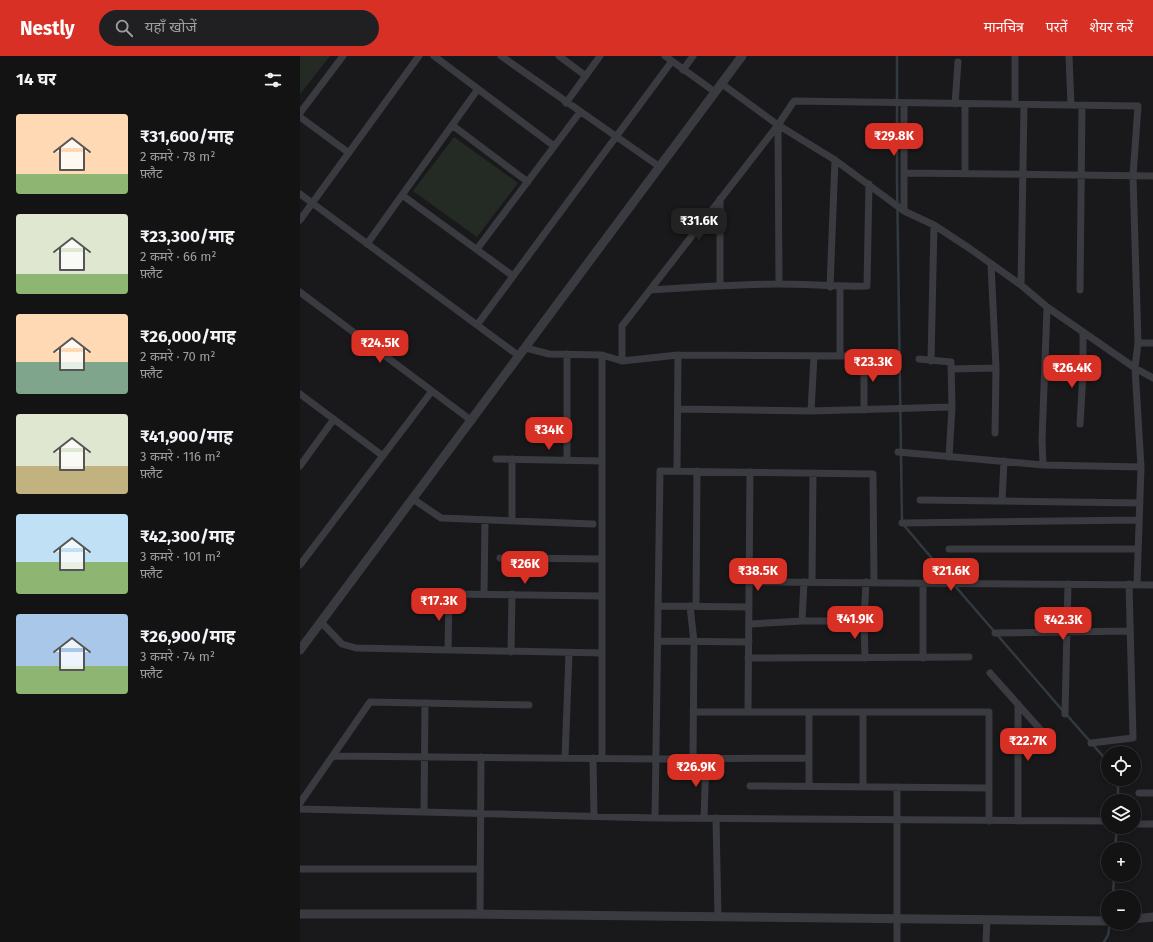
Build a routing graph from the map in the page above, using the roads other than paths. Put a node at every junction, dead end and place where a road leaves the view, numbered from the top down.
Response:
1 (343, 56) edge
2 (420, 56) edge
3 (434, 56) edge
4 (501, 56) edge
5 (559, 56) edge
6 (600, 56) edge
7 (665, 56) edge
8 (693, 56) edge
9 (742, 56) edge
10 (1016, 56) edge
11 (1068, 56) edge
12 (672, 61) junction
13 (958, 62) dead end
14 (683, 70) junction
15 (586, 76) junction
16 (722, 84) junction
17 (478, 89) junction
18 (715, 92) junction
19 (566, 103) junction
20 (903, 103) junction
21 (955, 104) junction
22 (965, 104) junction
23 (1015, 104) junction
24 (1024, 104) junction
25 (1071, 105) junction
26 (1082, 105) junction
27 (580, 112) junction
28 (300, 113) edge
29 (300, 116) edge
30 (452, 125) junction
31 (778, 125) junction
32 (616, 137) junction
33 (554, 146) junction
34 (349, 152) junction
35 (835, 160) junction
36 (660, 167) junction
37 (904, 173) junction
38 (965, 174) junction
39 (1023, 175) junction
40 (1081, 176) junction
41 (1134, 176) junction
42 (1153, 176) edge
43 (528, 182) junction
44 (869, 184) junction
45 (300, 194) edge
46 (402, 195) junction
47 (720, 199) junction
48 (312, 203) junction
49 (904, 210) junction
50 (300, 220) edge
51 (934, 225) junction
52 (368, 244) junction
53 (477, 249) junction
54 (991, 264) junction
55 (513, 276) junction
56 (779, 284) junction
57 (720, 285) junction
58 (1022, 285) junction
59 (830, 287) junction
60 (840, 287) junction
61 (650, 290) junction
62 (1080, 290) dead end
63 (300, 292) edge
64 (1047, 307) junction
65 (477, 325) junction
66 (1083, 332) junction
67 (1138, 343) junction
68 (1153, 344) edge
69 (526, 348) junction
70 (567, 354) junction
71 (602, 355) junction
72 (678, 355) junction
73 (519, 356) junction
74 (814, 356) junction
75 (840, 356) junction
76 (918, 359) dead end
77 (622, 361) junction
78 (931, 361) junction
79 (996, 368) junction
80 (1135, 368) junction
81 (951, 369) junction
82 (1044, 372) junction
83 (1083, 373) junction
84 (1153, 378) edge
85 (432, 391) junction
86 (300, 394) edge
87 (952, 407) junction
88 (678, 409) junction
89 (864, 410) junction
90 (811, 411) junction
91 (334, 419) junction
92 (472, 421) junction
93 (1080, 424) dead end
94 (995, 433) dead end
95 (898, 452) dead end
96 (383, 456) junction
97 (949, 457) junction
98 (496, 459) dead end
99 (512, 459) junction
100 (567, 460) junction
101 (602, 461) junction
102 (1004, 461) junction
103 (1044, 465) junction
104 (300, 466) edge
105 (1141, 467) junction
106 (677, 471) junction
107 (697, 472) junction
108 (750, 472) junction
109 (813, 473) junction
110 (413, 499) junction
111 (920, 500) dead end
112 (1002, 501) junction
113 (1140, 503) junction
114 (485, 520) junction
115 (1139, 520) junction
116 (512, 521) junction
117 (902, 523) dead end
118 (593, 524) dead end
119 (949, 549) dead end
120 (1138, 549) junction
121 (500, 558) dead end
122 (602, 560) junction
123 (300, 565) edge
124 (749, 582) junction
125 (804, 582) junction
126 (812, 582) junction
127 (866, 582) junction
128 (874, 582) junction
129 (923, 583) junction
130 (1068, 584) junction
131 (1129, 584) junction
132 (1137, 584) junction
133 (1153, 585) edge
134 (484, 594) junction
135 (512, 594) junction
136 (602, 596) junction
137 (658, 606) junction
138 (693, 606) junction
139 (749, 606) junction
140 (802, 621) junction
141 (864, 621) junction
142 (321, 622) junction
143 (749, 624) junction
144 (1130, 631) junction
145 (1067, 632) junction
146 (995, 633) dead end
147 (658, 641) junction
148 (694, 642) junction
149 (749, 642) junction
150 (300, 650) edge
151 (448, 650) junction
152 (511, 652) junction
153 (569, 653) junction
154 (602, 654) junction
155 (969, 657) dead end
156 (748, 658) junction
157 (865, 658) junction
158 (923, 658) junction
159 (990, 673) dead end
160 (425, 703) junction
161 (529, 704) dead end
162 (1018, 704) junction
163 (693, 712) junction
164 (748, 712) junction
165 (809, 712) junction
166 (863, 712) junction
167 (1065, 714) dead end
168 (1048, 738) dead end
169 (1091, 743) dead end
170 (333, 756) junction
171 (425, 756) junction
172 (481, 757) junction
173 (565, 758) junction
174 (593, 758) junction
175 (602, 758) junction
176 (706, 758) junction
177 (809, 758) junction
178 (656, 759) junction
179 (693, 759) junction
180 (750, 786) dead end
181 (809, 786) junction
182 (863, 787) junction
183 (897, 787) junction
184 (989, 788) junction
185 (1139, 793) dead end
186 (1153, 793) edge
187 (300, 803) edge
188 (300, 809) edge
189 (424, 812) junction
190 (480, 813) junction
191 (594, 816) junction
192 (655, 818) junction
193 (704, 818) junction
194 (716, 818) junction
195 (897, 820) junction
196 (990, 821) junction
197 (1018, 821) junction
198 (1101, 822) edge
199 (1141, 824) edge
200 (1153, 824) edge
201 (300, 869) edge
202 (480, 869) junction
203 (300, 914) edge
204 (480, 914) junction
205 (718, 917) junction
206 (1153, 917) edge
207 (1141, 918) edge
208 (897, 919) junction
209 (986, 920) junction
210 (1101, 921) edge
211 (897, 942) edge
212 (986, 942) edge

1 - 28 street
2 - 34 street
3 - 17 street
4 - 19 street
5 - 15 street
6 - 15 street
7 - 12 street
8 - 14 street
9 - 16 street
10 - 23 street
11 - 25 street
12 - 14 street
12 - 32 street
13 - 21 street
14 - 18 street
15 - 19 street
16 - 18 street
16 - 31 street
17 - 30 street
17 - 33 street
18 - 36 street
19 - 27 street
20 - 21 street
20 - 31 street
20 - 37 street
21 - 22 street
22 - 23 street
22 - 38 street
23 - 24 street
24 - 25 street
24 - 39 street
25 - 26 street
26 - 40 street
26 - 41 street
27 - 32 street
27 - 33 street
29 - 34 street
30 - 43 street
30 - 46 street
31 - 35 street
31 - 47 street
31 - 56 street
32 - 36 street
32 - 55 street
33 - 43 street
34 - 48 street
35 - 44 street
35 - 59 street
36 - 69 street
37 - 38 street
37 - 49 street
38 - 39 street
39 - 40 street
39 - 58 street
40 - 41 street
40 - 62 street
41 - 42 street
41 - 67 street
43 - 53 street
44 - 49 street
44 - 60 street
45 - 48 street
46 - 52 street
46 - 53 street
47 - 57 street
47 - 61 street
48 - 50 street
48 - 52 street
49 - 51 street
51 - 54 street
51 - 78 street
52 - 65 street
53 - 55 street
54 - 58 street
54 - 79 street
55 - 65 street
56 - 57 street
56 - 59 street
57 - 61 street
58 - 64 street
59 - 60 street
60 - 75 street
61 - 77 street
63 - 85 street
64 - 66 street
64 - 82 street
65 - 73 street
66 - 80 street
66 - 83 street
67 - 68 street
67 - 80 street
69 - 70 street
69 - 73 street
70 - 71 street
70 - 100 street
71 - 77 street
71 - 101 street
72 - 74 street
72 - 77 street
72 - 88 street
73 - 92 street
74 - 75 street
74 - 90 street
75 - 89 street
76 - 78 street
78 - 81 street
79 - 81 street
79 - 94 street
80 - 84 street
80 - 105 street
81 - 87 street
82 - 83 street
82 - 103 street
83 - 93 street
85 - 92 street
85 - 96 street
86 - 91 street
87 - 89 street
87 - 97 street
88 - 90 street
88 - 106 street
89 - 90 street
91 - 96 street
91 - 104 street
92 - 110 street
95 - 97 street
96 - 123 street
97 - 102 street
98 - 99 street
99 - 100 street
99 - 116 street
100 - 101 street
101 - 122 street
102 - 103 street
102 - 112 street
103 - 105 street
105 - 113 street
106 - 107 street
106 - 137 street
107 - 108 street
107 - 138 street
108 - 109 street
108 - 124 street
109 - 126 street
109 - 128 street
110 - 114 street
110 - 142 street
111 - 112 street
112 - 113 street
113 - 115 street
114 - 116 street
114 - 134 street
115 - 117 street
115 - 120 street
116 - 118 street
119 - 120 street
120 - 132 street
121 - 122 street
122 - 136 street
124 - 125 street
124 - 139 street
125 - 126 street
125 - 140 street
126 - 127 street
127 - 128 street
127 - 141 street
128 - 129 street
129 - 130 street
129 - 158 street
130 - 131 street
130 - 145 street
131 - 132 street
131 - 144 street
132 - 133 street
134 - 135 street
134 - 151 street
135 - 136 street
135 - 152 street
136 - 154 street
137 - 138 street
137 - 147 street
138 - 139 street
138 - 148 street
139 - 143 street
140 - 141 street
140 - 143 street
141 - 157 street
142 - 150 street
142 - 151 street
143 - 149 street
144 - 145 street
144 - 169 street
145 - 146 street
145 - 167 street
147 - 148 street
147 - 178 street
148 - 149 street
148 - 163 street
149 - 156 street
151 - 152 street
152 - 153 street
153 - 154 street
153 - 173 street
154 - 175 street
155 - 158 street
156 - 157 street
156 - 164 street
157 - 158 street
159 - 162 street
160 - 161 street
160 - 170 street
160 - 171 street
162 - 168 street
162 - 197 street
163 - 164 street
163 - 179 street
164 - 165 street
165 - 166 street
165 - 177 street
166 - 182 street
166 - 184 street
170 - 171 street
170 - 187 street
171 - 172 street
171 - 189 street
172 - 173 street
172 - 190 street
173 - 174 street
174 - 175 street
174 - 191 street
175 - 178 street
176 - 177 street
176 - 179 street
176 - 193 street
177 - 181 street
178 - 179 street
178 - 192 street
180 - 181 street
181 - 182 street
182 - 183 street
183 - 184 street
183 - 195 street
184 - 196 street
185 - 186 street
188 - 189 street
189 - 190 street
190 - 191 street
190 - 202 street
191 - 192 street
192 - 193 street
193 - 194 street
194 - 195 street
194 - 205 street
195 - 196 street
195 - 208 street
196 - 197 street
197 - 198 street
199 - 200 street
201 - 202 street
202 - 204 street
203 - 204 street
204 - 205 street
205 - 208 street
206 - 207 street
208 - 209 street
208 - 211 street
209 - 210 street
209 - 212 street

